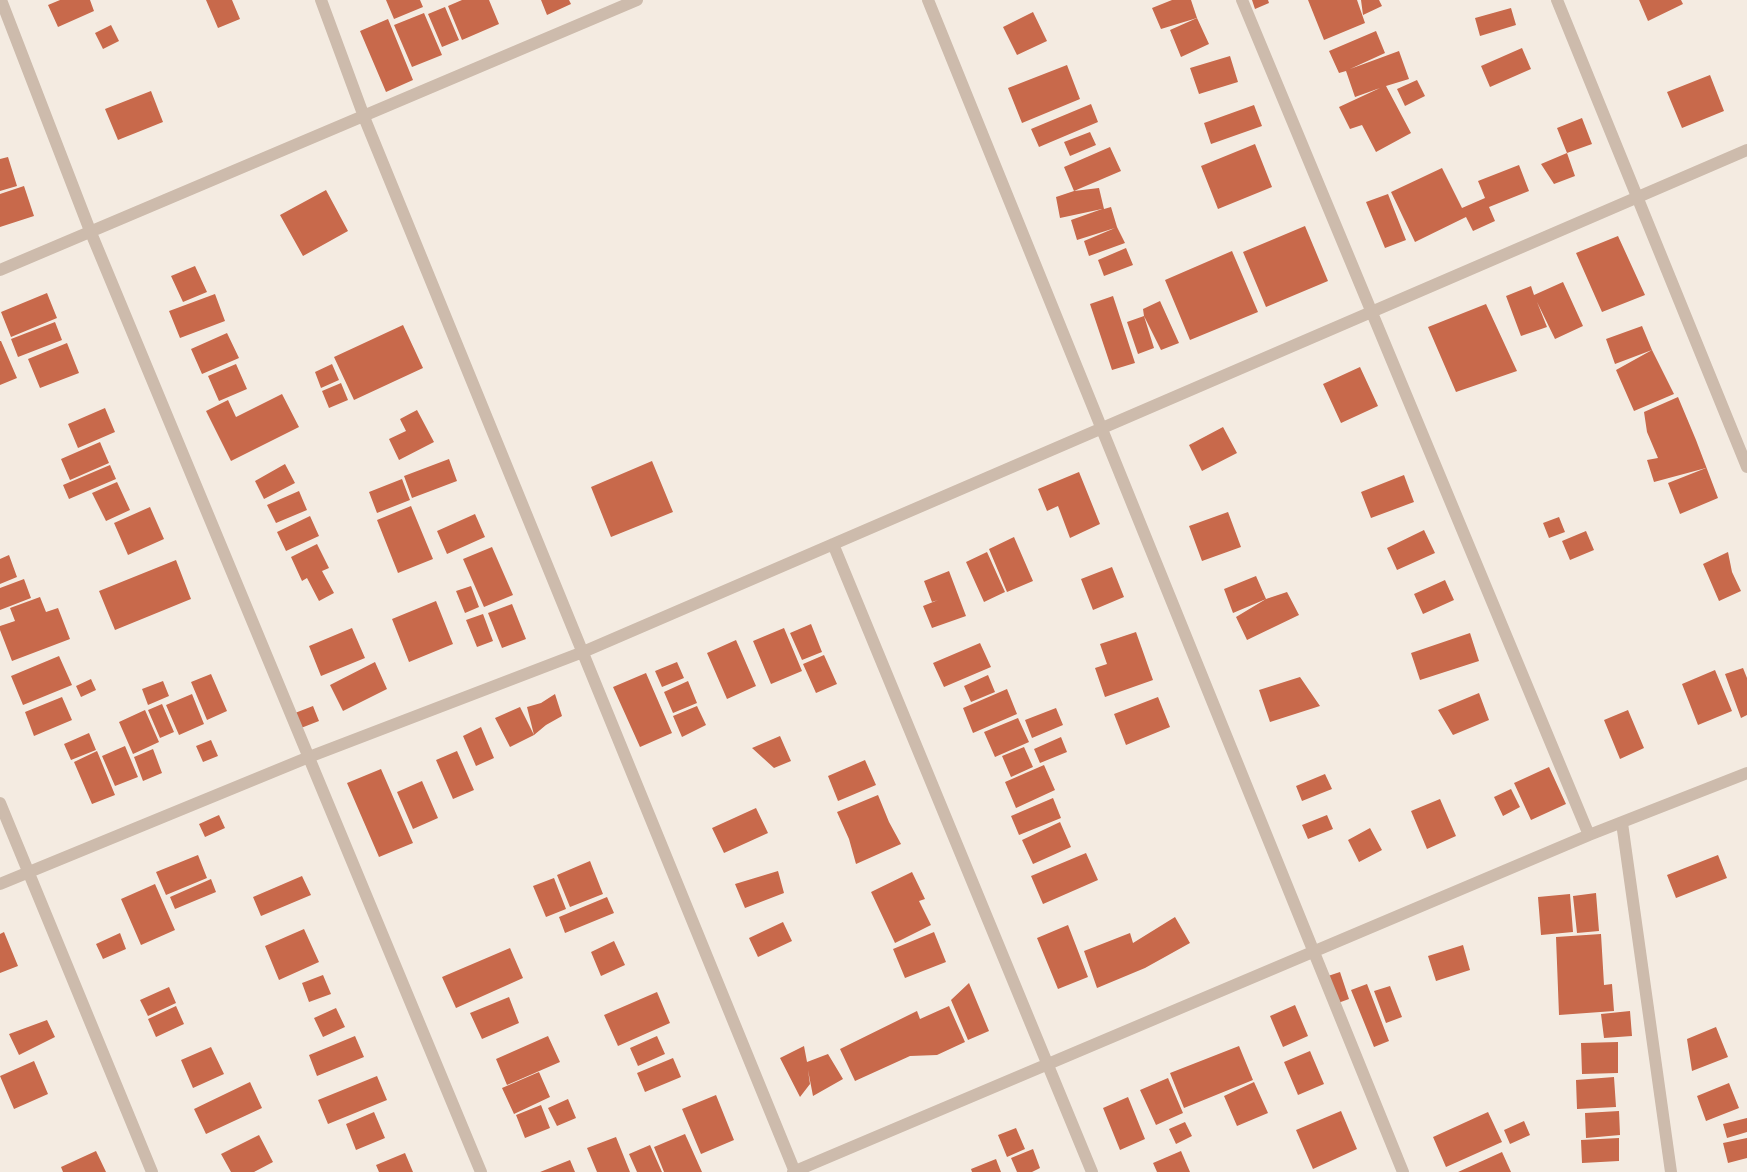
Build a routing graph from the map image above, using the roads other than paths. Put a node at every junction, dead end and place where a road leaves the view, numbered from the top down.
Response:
1 (0, 0) edge
2 (321, 0) edge
3 (928, 0) edge
4 (1242, 0) edge
5 (1557, 0) edge
6 (633, 1) edge
7 (364, 116) junction
8 (1747, 150) edge
9 (1637, 198) junction
10 (91, 231) junction
11 (0, 270) edge
12 (1372, 312) junction
13 (1102, 428) junction
14 (1747, 467) edge
15 (833, 544) junction
16 (583, 652) junction
17 (309, 756) junction
18 (1747, 773) edge
19 (0, 803) edge
20 (1622, 823) junction
21 (1589, 835) junction
22 (29, 873) junction
23 (0, 884) edge
24 (1314, 952) junction
25 (1048, 1064) junction
26 (152, 1172) edge
27 (481, 1172) edge
28 (794, 1172) edge
29 (1092, 1172) edge
30 (1404, 1172) edge
31 (1671, 1172) edge

1 - 10 street
2 - 7 street
3 - 13 street
4 - 12 street
5 - 9 street
6 - 7 street
7 - 10 street
7 - 16 street
8 - 9 street
9 - 12 street
9 - 14 street
10 - 11 street
10 - 17 street
12 - 13 street
12 - 21 street
13 - 15 street
13 - 24 street
15 - 16 street
15 - 25 street
16 - 17 street
16 - 28 street
17 - 22 street
17 - 27 street
18 - 20 street
19 - 22 street
20 - 21 street
20 - 31 street
21 - 24 street
22 - 23 street
22 - 26 street
24 - 25 street
24 - 30 street
25 - 28 street
25 - 29 street

